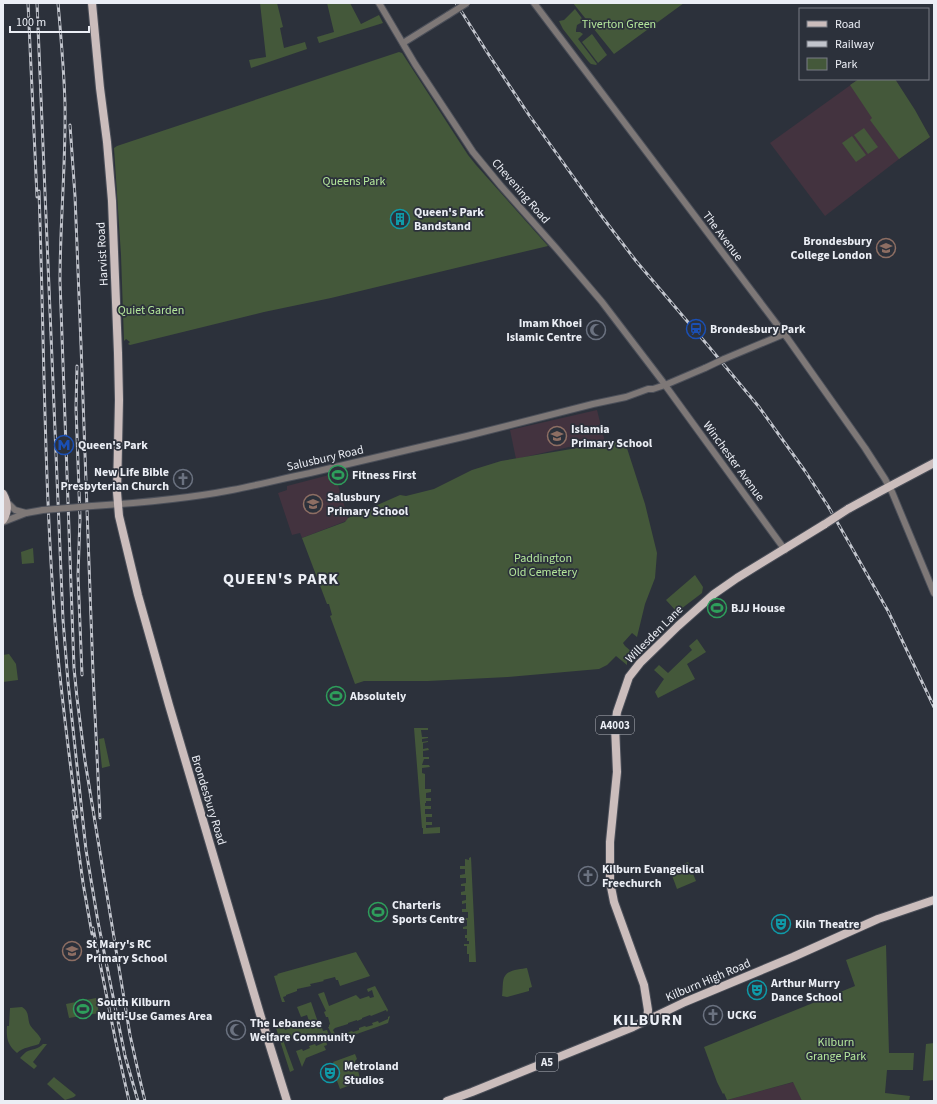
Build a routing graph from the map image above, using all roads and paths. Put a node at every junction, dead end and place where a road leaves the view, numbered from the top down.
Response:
1 (92, 3) edge
2 (379, 3) edge
3 (467, 3) edge
4 (534, 3) edge
5 (403, 43) junction
6 (784, 334) junction
7 (664, 384) junction
8 (934, 463) edge
9 (889, 486) junction
10 (3, 494) edge
11 (7, 502) junction
12 (118, 504) junction
13 (26, 513) junction
14 (3, 521) edge
15 (785, 550) junction
16 (934, 593) edge
17 (934, 900) edge
18 (647, 1020) junction
19 (287, 1101) edge
20 (447, 1101) edge

1 - 12 main road, Harvist Road
2 - 5 street, Chevening Road
3 - 5 street, bridge
4 - 6 street, The Avenue
5 - 7 street, Chevening Road
6 - 7 street, bridge
6 - 9 street, The Avenue
7 - 12 street, Salusbury Road
7 - 15 street, Winchester Avenue
8 - 9 main road, Willesden Lane / A4003
9 - 15 main road, Willesden Lane / A4003, bridge
9 - 16 street, The Avenue
10 - 11 main road
11 - 13 street
11 - 14 main road
12 - 13 street, Salusbury Road, bridge
12 - 19 main road, Brondesbury Road
13 - 14 street, Salusbury Road
15 - 18 main road, Willesden Lane / A4003
17 - 18 main road, Kilburn High Road / A5
18 - 20 main road, Kilburn High Road / A5

